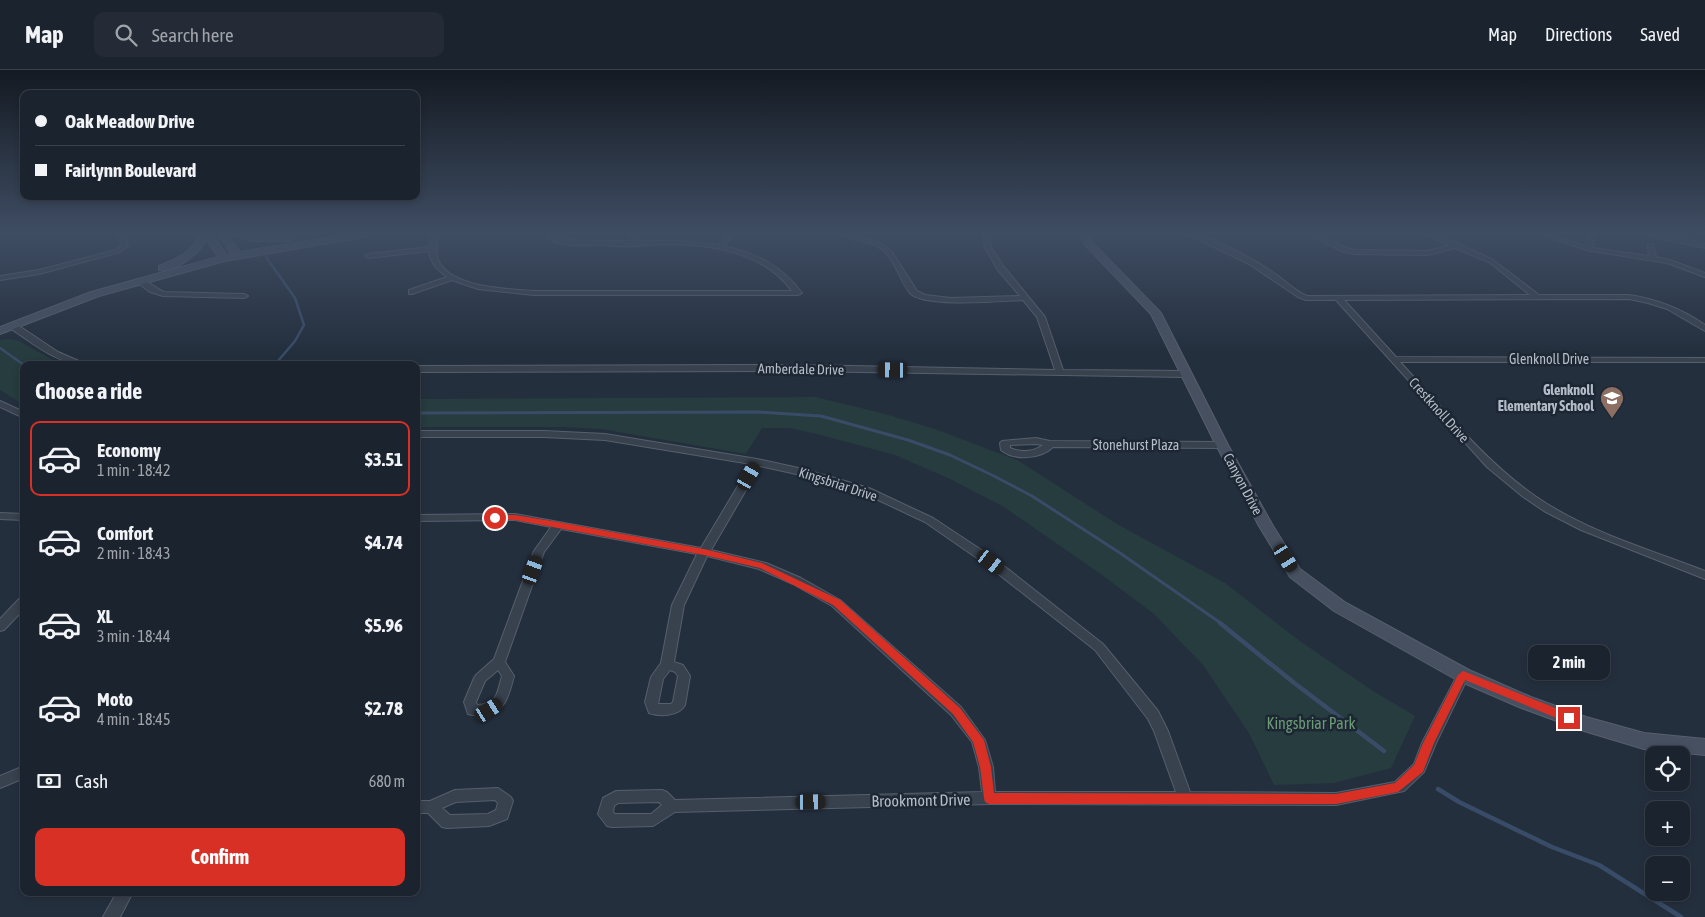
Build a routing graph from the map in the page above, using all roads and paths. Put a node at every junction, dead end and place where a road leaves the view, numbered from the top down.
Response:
1 (36, 273) edge
2 (148, 273) edge
3 (172, 273) edge
4 (445, 273) edge
5 (779, 273) edge
6 (902, 273) edge
7 (1005, 273) edge
8 (1115, 273) edge
9 (1268, 273) edge
10 (1506, 273) edge
11 (0, 278) edge
12 (451, 278) junction
13 (141, 281) junction
14 (412, 292) dead end
15 (95, 294) junction
16 (244, 296) dead end
17 (1025, 298) junction
18 (1338, 298) junction
19 (1538, 298) junction
20 (13, 326) junction
21 (1705, 329) edge
22 (0, 331) edge
23 (1393, 359) junction
24 (1705, 360) edge
25 (73, 361) edge
26 (420, 369) edge
27 (1060, 373) junction
28 (1186, 374) junction
29 (0, 404) edge
30 (20, 413) edge
31 (420, 434) edge
32 (1050, 444) dead end
33 (1222, 445) junction
34 (757, 462) junction
35 (0, 516) edge
36 (20, 516) edge
37 (420, 518) edge
38 (558, 525) junction
39 (704, 552) junction
40 (1705, 575) edge
41 (20, 605) edge
42 (0, 627) edge
43 (499, 662) dead end
44 (667, 665) dead end
45 (1463, 675) junction
46 (1705, 747) edge
47 (20, 774) edge
48 (0, 782) edge
49 (989, 798) junction
50 (1185, 798) junction
51 (672, 806) dead end
52 (420, 807) edge
53 (432, 807) dead end
54 (123, 896) edge
55 (110, 917) edge

1 - 11 street
2 - 15 street
3 - 13 street
4 - 12 street
5 - 12 street
6 - 17 street
7 - 17 street
8 - 28 street, Canyon Drive
9 - 18 street
10 - 19 street
12 - 14 street
13 - 15 street
13 - 16 street
15 - 20 street
17 - 27 street
18 - 19 street
18 - 23 street, Crestknoll Drive
19 - 21 street
20 - 22 main road
20 - 25 street
23 - 24 street, Glenknoll Drive
23 - 40 street, Crestknoll Drive
26 - 27 street, Amberdale Drive
27 - 28 street, Amberdale Drive
28 - 33 street, Canyon Drive
29 - 30 street
31 - 34 street, Kingsbriar Drive
32 - 33 street, Stonehurst Plaza
33 - 45 street, Canyon Drive
34 - 39 street
34 - 50 street, Kingsbriar Drive
35 - 36 street
37 - 38 street
38 - 39 street
38 - 43 street
39 - 44 street
39 - 49 street
41 - 42 street
45 - 46 street, Canyon Drive
45 - 50 street, Brookmont Drive
47 - 48 street
49 - 50 street, Brookmont Drive
49 - 51 street, Brookmont Drive
52 - 53 street
54 - 55 street

